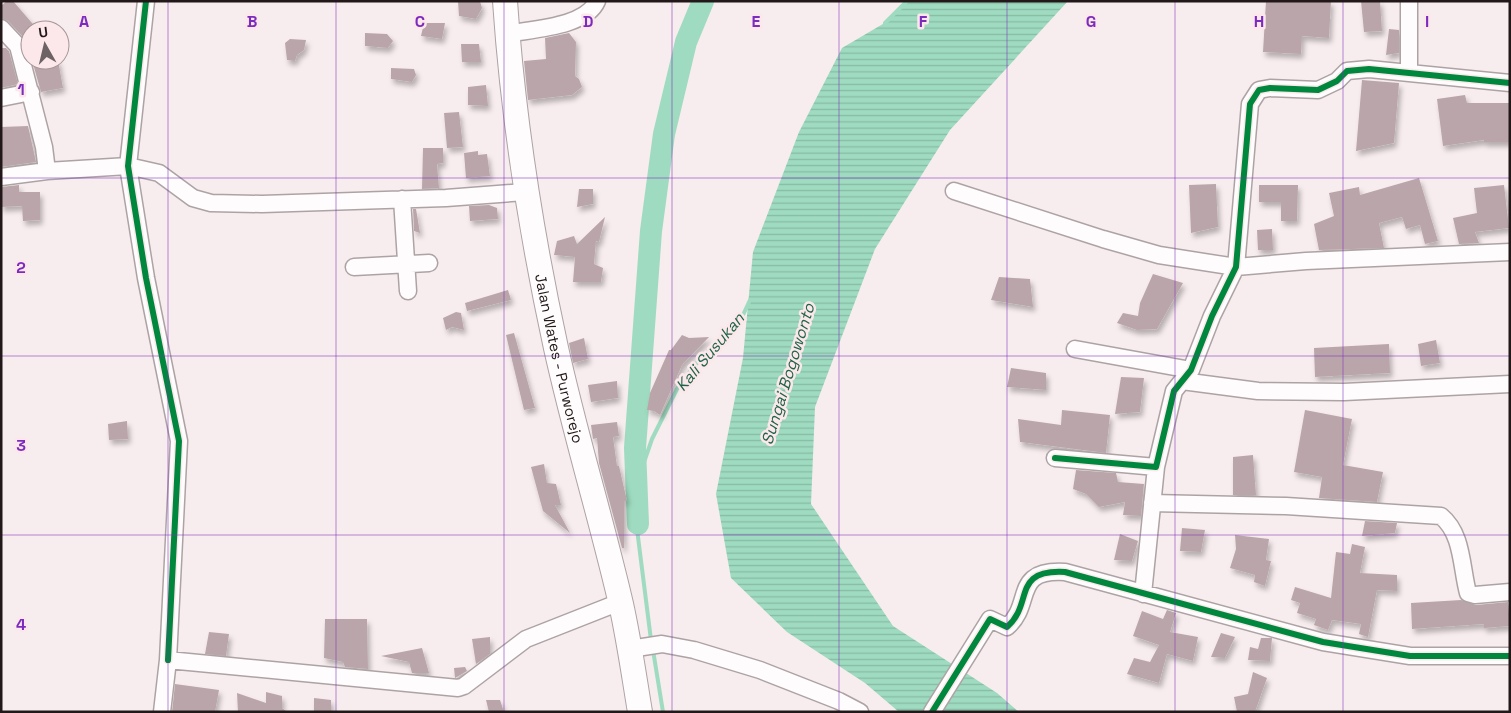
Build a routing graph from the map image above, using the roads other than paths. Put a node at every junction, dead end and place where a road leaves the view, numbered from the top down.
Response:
1 (146, 1) edge
2 (505, 1) edge
3 (597, 1) edge
4 (1409, 1) edge
5 (1, 28) edge
6 (507, 34) junction
7 (1409, 73) junction
8 (1510, 83) edge
9 (31, 92) junction
10 (1, 98) edge
11 (128, 166) junction
12 (47, 170) junction
13 (1, 177) edge
14 (525, 192) junction
15 (954, 192) dead end
16 (402, 199) junction
17 (1510, 252) edge
18 (429, 263) dead end
19 (406, 264) junction
20 (1236, 266) junction
21 (354, 267) dead end
22 (408, 291) dead end
23 (1075, 349) dead end
24 (1187, 375) junction
25 (1510, 384) edge
26 (1055, 458) dead end
27 (1156, 467) junction
28 (1152, 503) junction
29 (1510, 592) edge
30 (1143, 594) junction
31 (620, 602) junction
32 (636, 648) junction
33 (1510, 656) edge
34 (168, 660) junction
35 (162, 712) edge
36 (640, 712) edge
37 (860, 712) edge
38 (932, 712) edge

1 - 11 street
2 - 6 highway, Jalan Wates - Purworejo
3 - 6 street
4 - 7 street
5 - 9 street
6 - 14 highway, Jalan Wates - Purworejo
7 - 8 street
7 - 20 street
9 - 10 street
9 - 12 street
11 - 12 street
11 - 16 street
11 - 34 street
12 - 13 street
14 - 16 street
14 - 31 highway, Jalan Wates - Purworejo
15 - 20 street
16 - 19 street
17 - 20 street
18 - 19 street
19 - 21 street
19 - 22 street
20 - 24 street
23 - 24 street
24 - 25 street
24 - 27 street
26 - 27 street
27 - 28 street
28 - 29 street
28 - 30 street
30 - 33 street
30 - 38 street
31 - 32 highway, Jalan Wates - Purworejo
31 - 34 street
32 - 36 highway, Jalan Wates - Purworejo
32 - 37 street
34 - 35 street

